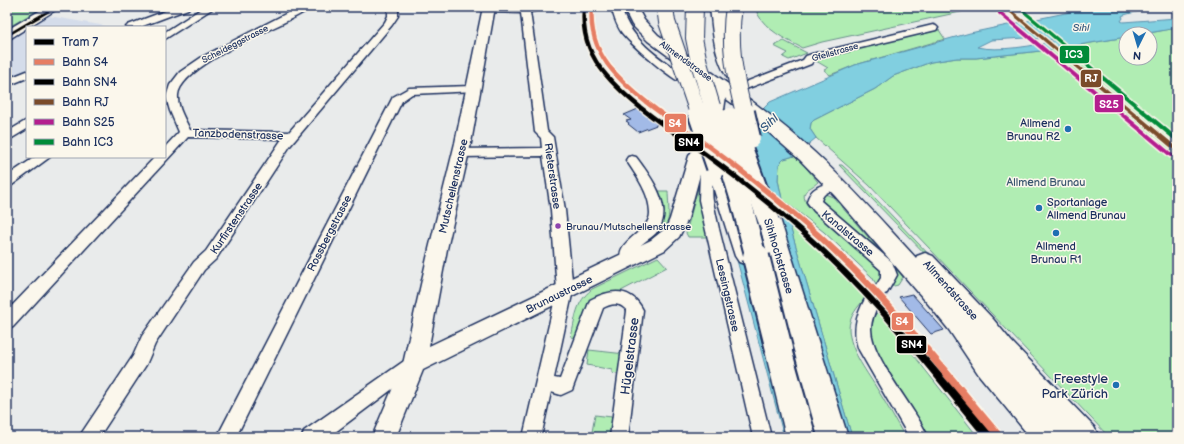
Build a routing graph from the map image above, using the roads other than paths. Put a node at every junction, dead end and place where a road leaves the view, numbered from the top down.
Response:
1 (54, 7) edge
2 (185, 7) edge
3 (306, 7) edge
4 (393, 7) edge
5 (539, 7) edge
6 (616, 7) edge
7 (630, 7) edge
8 (665, 7) edge
9 (695, 7) edge
10 (743, 7) edge
11 (206, 8) edge
12 (488, 8) edge
13 (719, 8) edge
14 (525, 10) junction
15 (638, 14) edge
16 (134, 26) edge
17 (933, 28) dead end
18 (7, 35) edge
19 (166, 35) edge
20 (722, 44) junction
21 (669, 49) junction
22 (26, 74) edge
23 (706, 75) junction
24 (7, 83) edge
25 (742, 87) junction
26 (472, 89) junction
27 (754, 105) junction
28 (718, 106) junction
29 (714, 123) junction
30 (26, 125) edge
31 (185, 133) junction
32 (291, 136) junction
33 (7, 137) edge
34 (549, 152) junction
35 (810, 152) junction
36 (166, 153) edge
37 (460, 153) junction
38 (697, 156) junction
39 (43, 158) edge
40 (161, 158) edge
41 (632, 160) dead end
42 (7, 182) edge
43 (836, 186) junction
44 (768, 222) junction
45 (628, 260) junction
46 (882, 289) tunnel mouth
47 (565, 290) junction
48 (871, 303) tunnel mouth
49 (7, 322) edge
50 (779, 349) junction
51 (414, 364) junction
52 (544, 383) junction
53 (88, 437) edge
54 (226, 437) edge
55 (311, 437) edge
56 (384, 437) edge
57 (532, 437) edge
58 (619, 437) edge
59 (762, 437) edge
60 (801, 437) edge
61 (833, 437) edge
62 (920, 437) edge
63 (1049, 437) edge
64 (1084, 437) edge

1 - 18 street
2 - 16 street
3 - 31 street, Scheideggstrasse
4 - 32 street, Kurfirstenstrasse
5 - 14 street
6 - 28 street, Allmendstrasse
7 - 15 main road, Allmendstrasse
8 - 50 main road, bridge
9 - 50 main road, Sihlhochstrasse, bridge
10 - 20 main road
11 - 19 street
12 - 14 street
12 - 26 street, Mutschellenstrasse
13 - 20 main road
13 - 44 main road, bridge
13 - 44 main road, Sihlhochstrasse, bridge
14 - 34 street, Rieterstrasse
15 - 21 main road, Allmendstrasse
17 - 25 street, Gfellstrasse
20 - 21 main road
20 - 25 main road
21 - 23 main road, Allmendstrasse
22 - 24 street
23 - 27 main road, Allmendstrasse
23 - 28 street
25 - 27 main road
26 - 37 street, Mutschellenstrasse
26 - 54 street, Rossbergstrasse
27 - 29 street
27 - 35 main road
28 - 29 street, Brunaustrasse
29 - 38 street, Brunaustrasse
30 - 33 street
31 - 32 street, Tanzbodenstrasse
31 - 36 street
32 - 53 street, Kurfirstenstrasse
34 - 37 street
34 - 47 street, Rieterstrasse
35 - 43 main road, Allmendstrasse
35 - 64 main road, Allmendstrasse
37 - 51 street, Mutschellenstrasse
38 - 45 street, Brunaustrasse
38 - 59 street, Lessingstrasse
39 - 42 street
40 - 49 street
41 - 45 street
43 - 46 street, Kanalstrasse
43 - 63 main road, Allmendstrasse
44 - 61 main road, Sihlhochstrasse
45 - 47 street, Brunaustrasse
47 - 51 street, Brunaustrasse
47 - 52 street, Rieterstrasse
48 - 62 street
50 - 60 main road, Sihlhochstrasse
51 - 55 street, Brunaustrasse
51 - 56 street, Mutschellenstrasse
52 - 57 street, Rieterstrasse
52 - 58 street, Hügelstrasse

